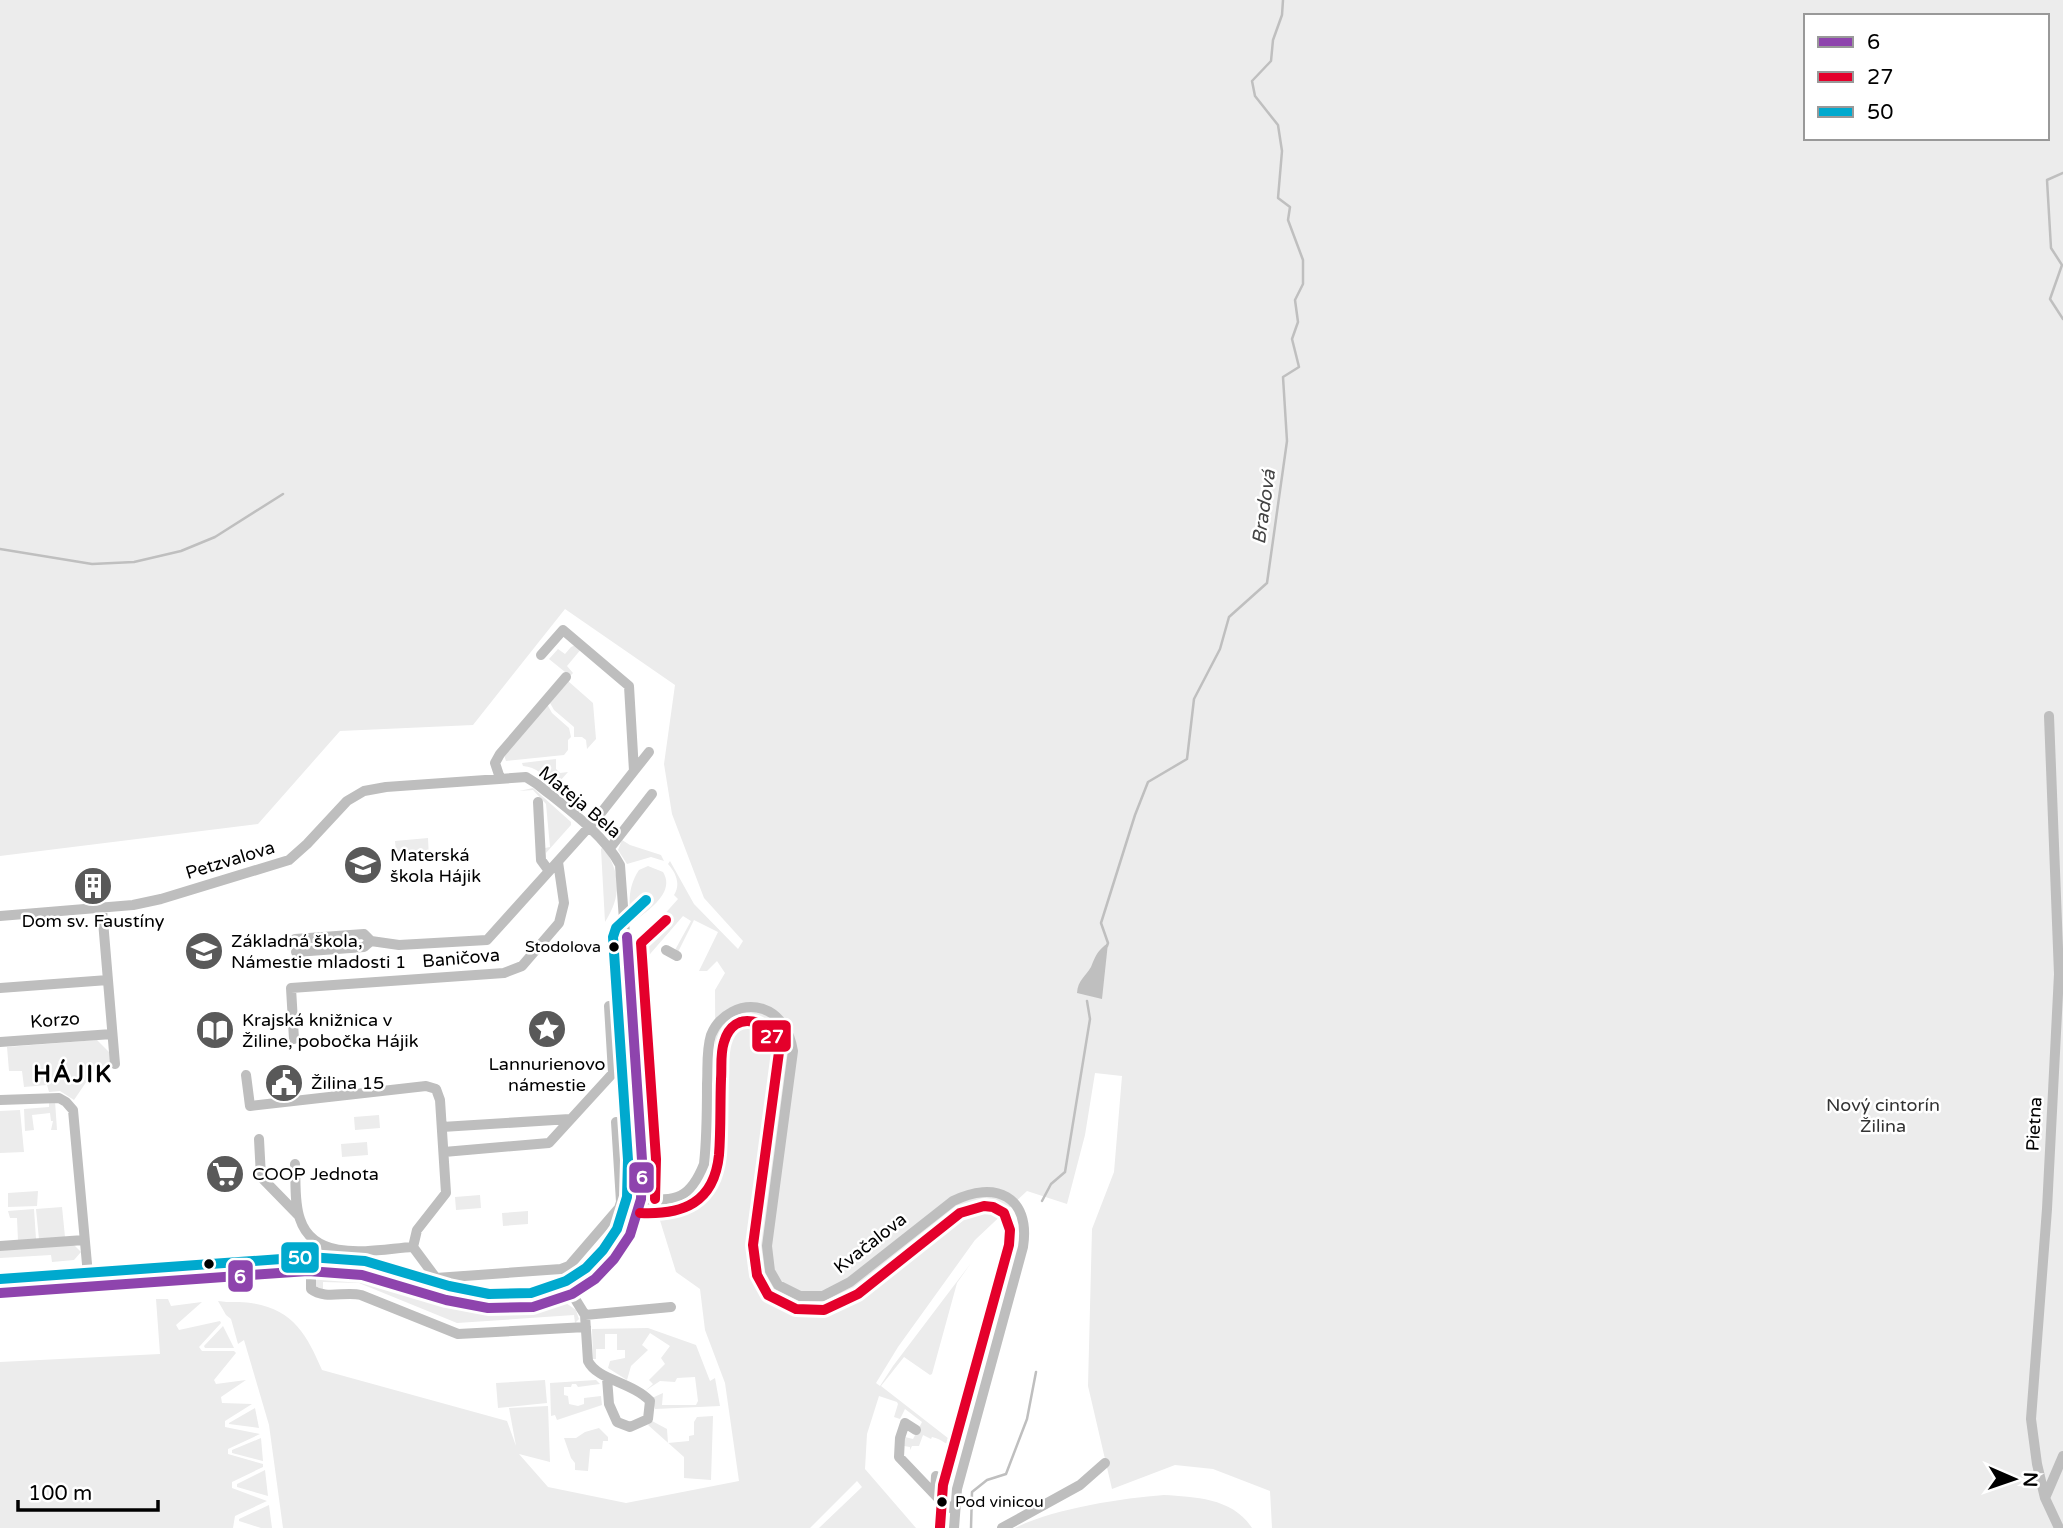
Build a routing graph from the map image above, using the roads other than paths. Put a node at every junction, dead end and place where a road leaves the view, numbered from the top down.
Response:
1 (541, 655) dead end
2 (566, 677) dead end
3 (2049, 716) dead end
4 (649, 752) dead end
5 (634, 771) junction
6 (487, 778) joint
7 (500, 778) junction
8 (652, 794) dead end
9 (538, 803) dead end
10 (588, 827) junction
11 (610, 848) junction
12 (558, 862) junction
13 (549, 871) junction
14 (102, 909) junction
15 (0, 916) edge
16 (295, 939) dead end
17 (371, 942) junction
18 (296, 952) dead end
19 (108, 980) junction
20 (0, 988) edge
21 (631, 1004) junction
22 (112, 1034) junction
23 (294, 1039) dead end
24 (0, 1042) edge
25 (635, 1060) junction
26 (115, 1064) dead end
27 (613, 1073) junction
28 (246, 1075) dead end
29 (0, 1100) edge
30 (570, 1119) junction
31 (616, 1122) dead end
32 (442, 1127) junction
33 (259, 1139) dead end
34 (641, 1139) junction
35 (618, 1141) junction
36 (444, 1152) junction
37 (295, 1164) dead end
38 (641, 1199) junction
39 (299, 1216) junction
40 (84, 1240) junction
41 (0, 1246) edge
42 (413, 1247) junction
43 (569, 1266) junction
44 (311, 1271) junction
45 (436, 1278) junction
46 (89, 1286) junction
47 (583, 1287) junction
48 (0, 1293) edge
49 (572, 1294) junction
50 (432, 1296) junction
51 (671, 1307) dead end
52 (586, 1321) junction
53 (607, 1378) junction
54 (916, 1430) dead end
55 (2063, 1456) edge
56 (1105, 1463) dead end
57 (936, 1476) dead end
58 (935, 1494) junction
59 (2045, 1498) junction
60 (954, 1510) junction
61 (954, 1528) edge
62 (1002, 1528) edge
63 (2059, 1528) edge

1 - 5 street
2 - 7 street
3 - 59 street, Pietna
4 - 5 street, Baničova
5 - 10 street, Baničova
6 - 7 street, Mateja Bela
6 - 14 street, Petzvalova
7 - 10 street, Mateja Bela
8 - 11 street
9 - 13 street
10 - 11 street, Mateja Bela
10 - 12 street, Baničova
11 - 21 street, Mateja Bela
12 - 13 street, Baničova
12 - 23 street, Baničova
13 - 17 street, Baničova
14 - 15 street, Petzvalova
14 - 19 street
16 - 17 street, Baničova
17 - 18 street, Baničova
19 - 20 street, Korzo
19 - 22 street
21 - 25 street, Mateja Bela
21 - 27 street
22 - 24 street, Korzo
22 - 26 street
25 - 27 street
25 - 34 street, Mateja Bela
27 - 30 street
28 - 32 street
29 - 40 street
30 - 32 street
30 - 36 street
31 - 35 street
32 - 36 street
33 - 39 street
34 - 35 street
34 - 38 street, Mateja Bela
35 - 43 street
36 - 42 street
37 - 39 street
38 - 47 street, Mateja Bela
38 - 60 street, Kvačalova
39 - 42 street
40 - 41 street
40 - 46 street
42 - 45 street
43 - 45 street
43 - 47 street
44 - 46 street, Mateja Bela
44 - 50 street, Mateja Bela
44 - 52 street
45 - 50 street
46 - 48 street, Mateja Bela
47 - 49 street, Mateja Bela
49 - 50 street, Mateja Bela
49 - 52 street
51 - 52 street
52 - 53 street
53 - 53 street
54 - 58 street
55 - 59 street
56 - 62 street
57 - 58 street
58 - 60 street
59 - 63 street, Pietna
60 - 61 street, Kvačalova

